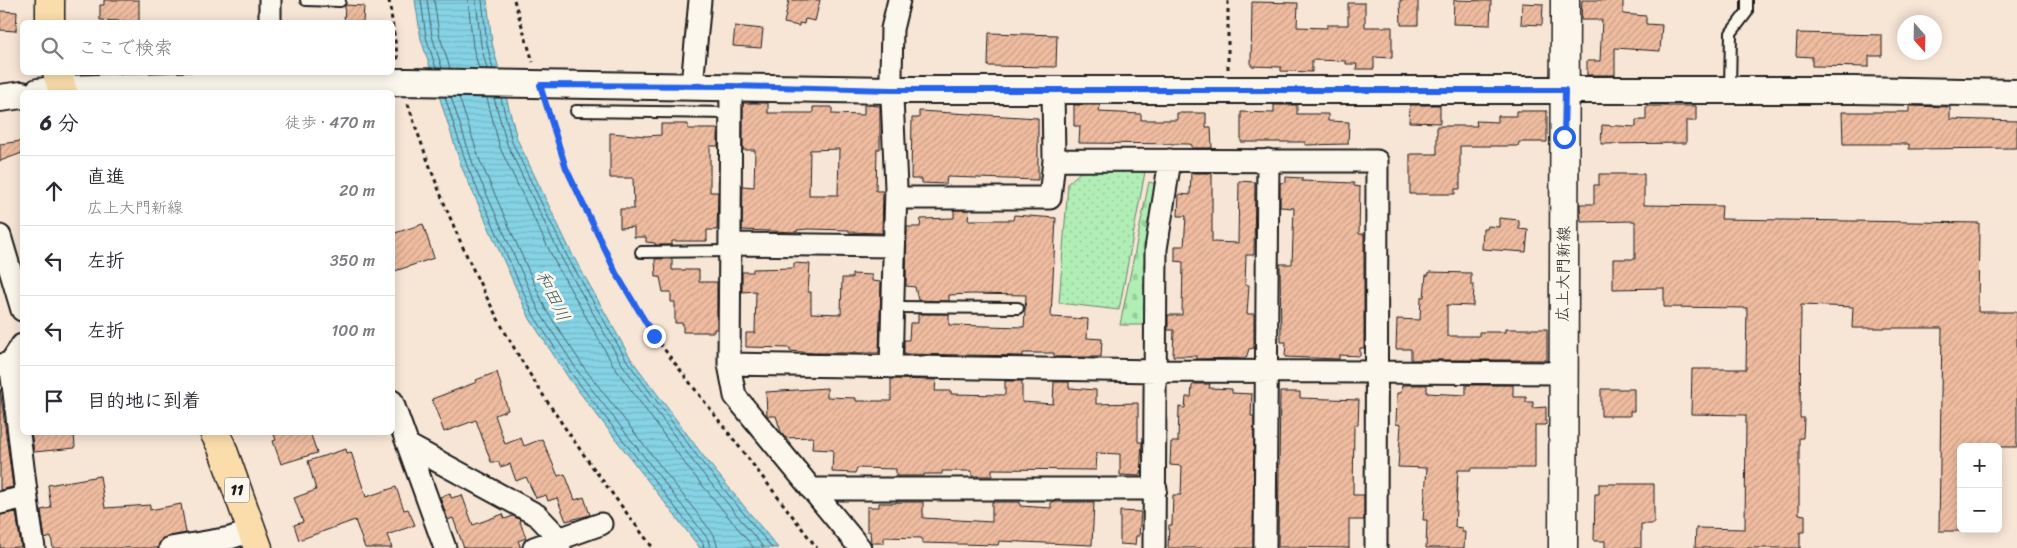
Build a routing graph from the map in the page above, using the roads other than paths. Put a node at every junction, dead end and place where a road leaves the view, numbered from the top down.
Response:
1 (50, 0) edge
2 (270, 0) edge
3 (306, 0) edge
4 (700, 0) edge
5 (899, 0) edge
6 (1565, 0) edge
7 (1747, 0) edge
8 (340, 1) dead end
9 (50, 20) edge
10 (270, 20) edge
11 (280, 83) edge
12 (692, 85) junction
13 (731, 86) junction
14 (55, 87) edge
15 (1053, 89) junction
16 (892, 90) junction
17 (1565, 90) junction
18 (1730, 90) junction
19 (2017, 93) edge
20 (20, 95) edge
21 (0, 98) edge
22 (576, 111) dead end
23 (731, 113) junction
24 (1054, 160) junction
25 (1170, 160) junction
26 (1268, 160) junction
27 (896, 198) junction
28 (0, 236) edge
29 (893, 246) junction
30 (730, 248) junction
31 (641, 252) dead end
32 (20, 303) edge
33 (893, 307) junction
34 (1018, 308) dead end
35 (20, 348) edge
36 (5, 364) edge
37 (729, 364) junction
38 (891, 367) junction
39 (1266, 370) junction
40 (1157, 371) junction
41 (1375, 373) junction
42 (1562, 373) junction
43 (395, 409) edge
44 (216, 435) edge
45 (408, 445) junction
46 (811, 489) junction
47 (1156, 489) junction
48 (25, 497) junction
49 (0, 503) edge
50 (601, 524) dead end
51 (255, 540) edge
52 (559, 544) edge
53 (34, 548) edge
54 (170, 548) edge
55 (445, 548) edge
56 (534, 548) edge
57 (860, 548) edge
58 (1154, 548) edge
59 (1265, 548) edge
60 (1376, 548) edge
61 (1563, 548) edge

1 - 9 main road
2 - 10 street
3 - 8 lane
4 - 12 street
5 - 16 street
6 - 17 main road, 広上大門新線
7 - 18 lane
11 - 12 street
11 - 14 street
12 - 13 street
13 - 16 street
13 - 23 street
15 - 16 street
15 - 17 street
15 - 24 street
16 - 27 street
17 - 18 street
17 - 42 main road, 広上大門新線
18 - 19 street
20 - 21 street
22 - 23 lane
23 - 30 street
24 - 25 street
24 - 27 street
25 - 26 street
25 - 40 street
26 - 39 street
26 - 41 street
27 - 29 street
28 - 32 street
29 - 30 street
29 - 33 street
30 - 31 lane
30 - 37 street
33 - 34 lane
33 - 38 street
35 - 36 street
36 - 48 street
37 - 38 street
37 - 46 street
38 - 40 street
39 - 40 street
39 - 41 street
39 - 59 street
40 - 47 street
41 - 42 street
41 - 60 street
42 - 61 main road, 広上大門新線
43 - 45 street
44 - 51 main road, 11
45 - 52 street
45 - 55 street
46 - 47 street
46 - 57 street
47 - 58 street
48 - 49 street
48 - 53 street
50 - 52 street
51 - 54 street
52 - 56 street

